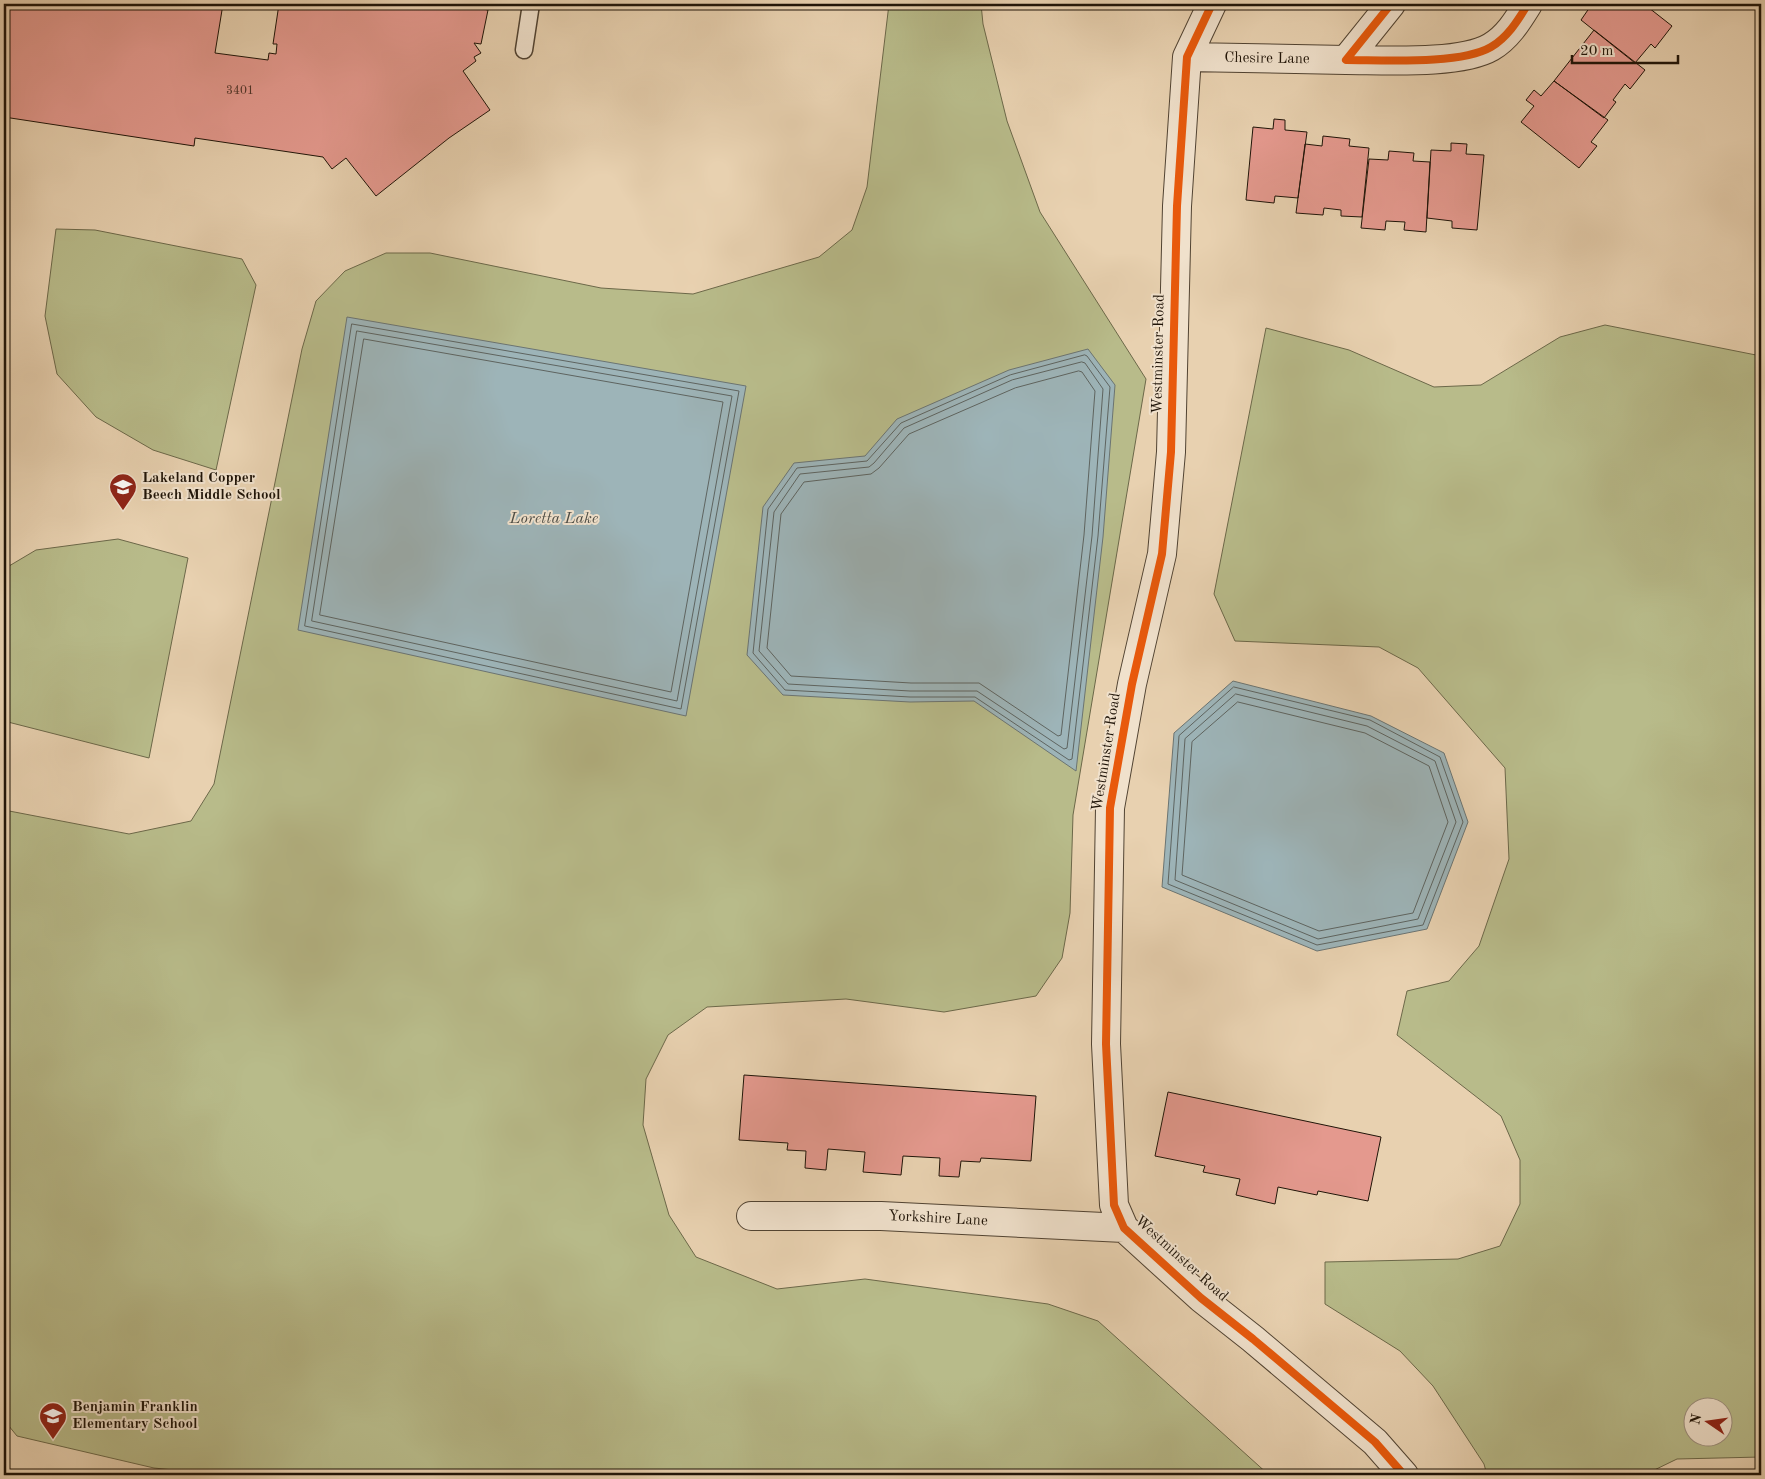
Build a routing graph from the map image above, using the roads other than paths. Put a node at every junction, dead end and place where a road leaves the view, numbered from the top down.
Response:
1 (531, 4) edge
2 (1212, 4) edge
3 (1391, 4) edge
4 (1528, 4) edge
5 (524, 50) dead end
6 (1187, 57) junction
7 (1346, 60) junction
8 (751, 1216) dead end
9 (1124, 1228) junction
10 (1404, 1475) edge

1 - 5 lane
2 - 6 street, Westminster Road
3 - 7 street
4 - 7 street, Chesire Lane
6 - 7 street, Chesire Lane
6 - 9 street, Westminster Road
8 - 9 street, Yorkshire Lane
9 - 10 street, Westminster Road

